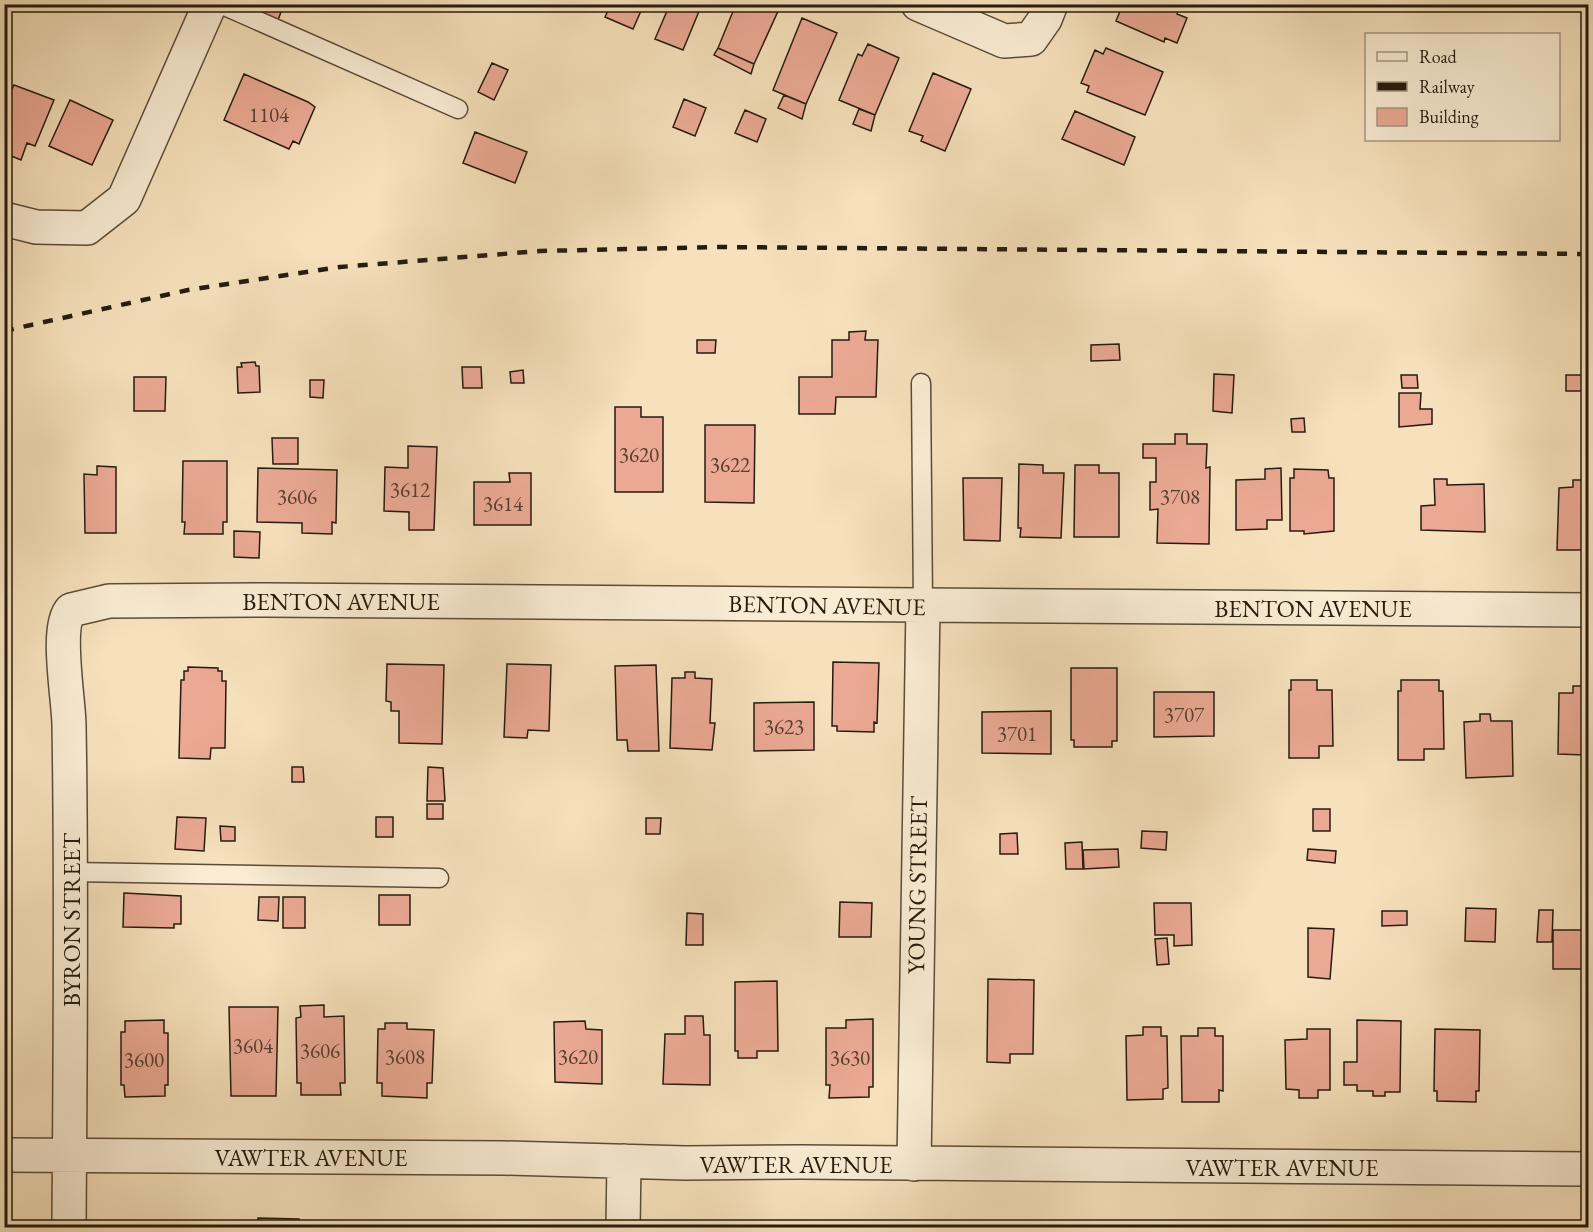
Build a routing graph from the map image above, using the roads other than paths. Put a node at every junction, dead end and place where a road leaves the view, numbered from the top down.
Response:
1 (210, 4) edge
2 (220, 4) edge
3 (918, 4) edge
4 (1052, 4) edge
5 (458, 109) dead end
6 (4, 219) edge
7 (921, 383) dead end
8 (923, 606) junction
9 (1588, 610) edge
10 (68, 613) joint
11 (71, 872) junction
12 (439, 878) dead end
13 (4, 1155) edge
14 (70, 1155) junction
15 (624, 1161) junction
16 (914, 1164) junction
17 (1588, 1169) edge
18 (69, 1227) edge
19 (623, 1227) edge

1 - 6 street
2 - 5 lane
3 - 4 street
7 - 8 lane
8 - 9 street, BENTON AVENUE
8 - 10 street, BENTON AVENUE
8 - 16 street, YOUNG STREET
10 - 11 street, BYRON STREET
11 - 12 lane
11 - 14 street, BYRON STREET
13 - 14 street, VAWTER AVENUE
14 - 15 street, VAWTER AVENUE
14 - 18 street, BYRON STREET
15 - 16 street, VAWTER AVENUE
15 - 19 street
16 - 17 street, VAWTER AVENUE

